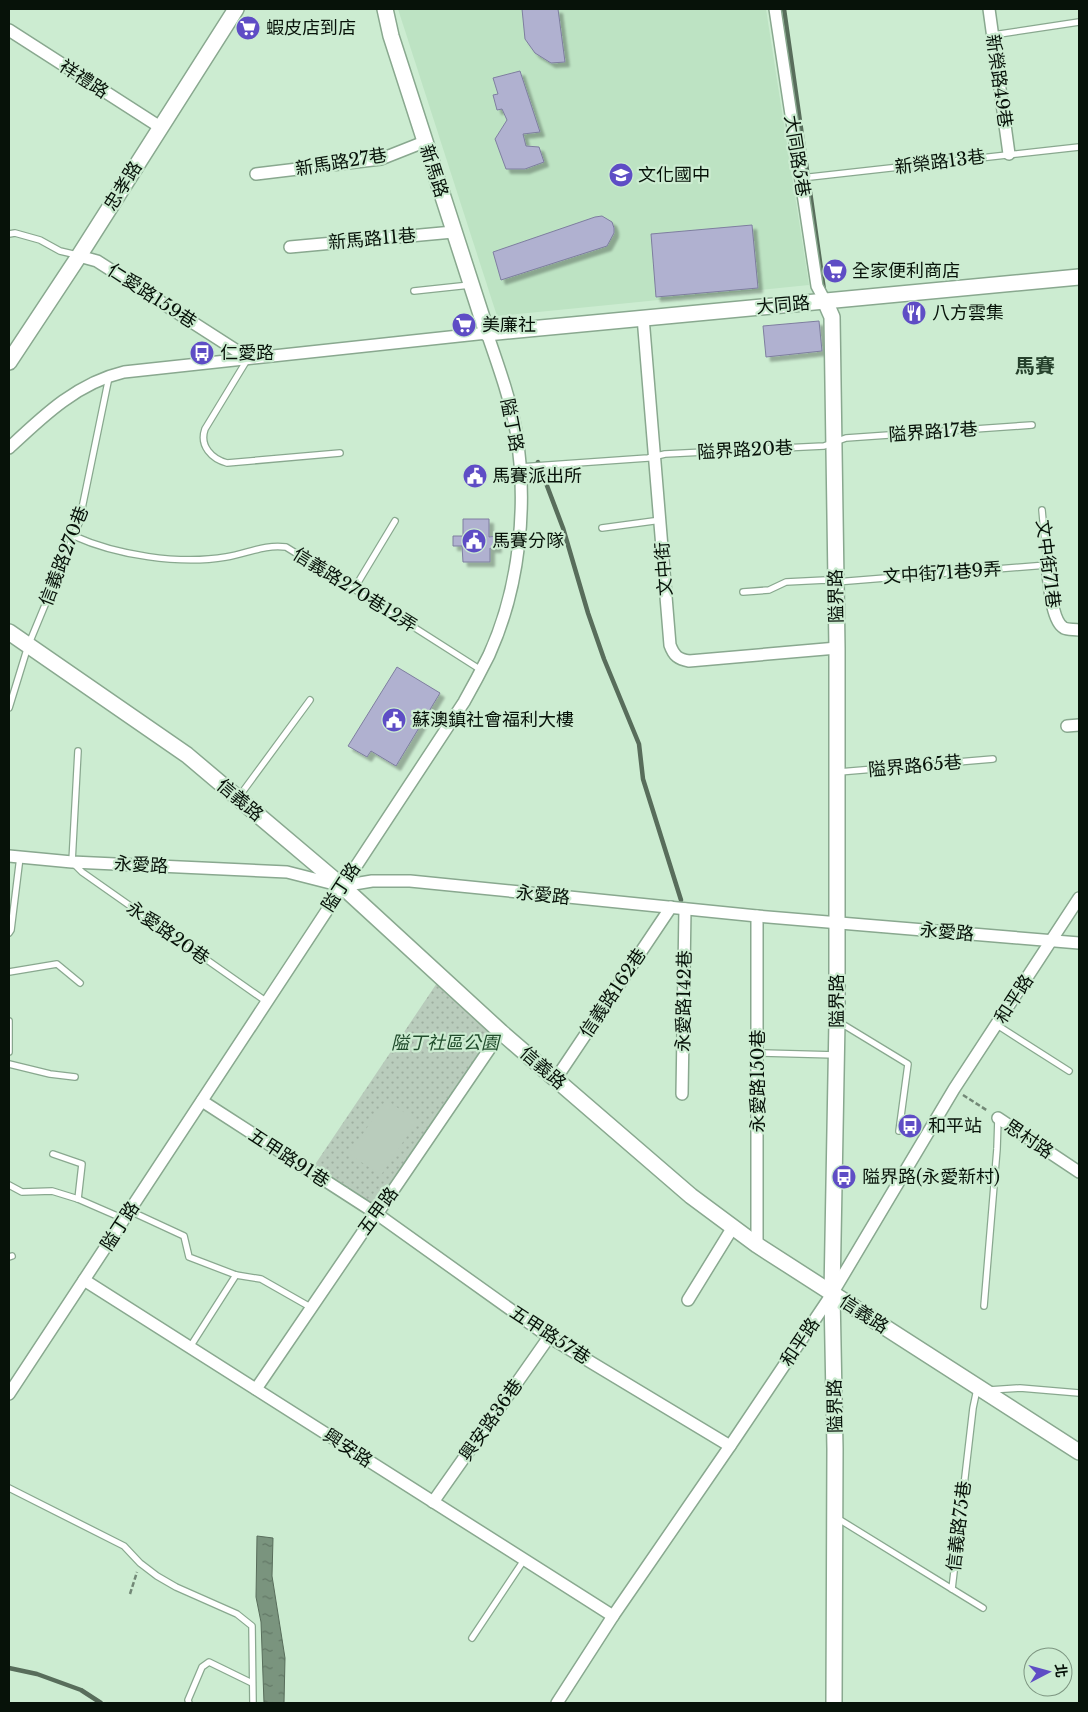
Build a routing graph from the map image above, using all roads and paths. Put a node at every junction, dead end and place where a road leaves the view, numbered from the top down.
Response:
1 (236, 9) edge
2 (385, 9) edge
3 (775, 9) edge
4 (989, 9) edge
5 (1079, 22) edge
6 (9, 30) edge
7 (993, 35) junction
8 (160, 127) junction
9 (424, 142) junction
10 (1079, 148) edge
11 (1009, 154) junction
12 (256, 174) dead end
13 (800, 178) junction
14 (453, 232) junction
15 (9, 234) edge
16 (290, 246) dead end
17 (79, 256) junction
18 (1079, 277) edge
19 (470, 285) junction
20 (414, 291) dead end
21 (824, 301) junction
22 (643, 317) junction
23 (486, 333) junction
24 (248, 358) junction
25 (9, 362) edge
26 (110, 375) junction
27 (1032, 425) dead end
28 (834, 442) junction
29 (9, 448) edge
30 (340, 453) dead end
31 (656, 456) junction
32 (520, 467) junction
33 (1042, 510) dead end
34 (661, 520) junction
35 (395, 521) dead end
36 (602, 528) dead end
37 (74, 536) junction
38 (1047, 565) junction
39 (836, 582) junction
40 (354, 589) junction
41 (743, 592) dead end
42 (1079, 630) edge
43 (9, 632) edge
44 (28, 646) junction
45 (837, 648) junction
46 (481, 670) junction
47 (310, 700) dead end
48 (9, 708) edge
49 (78, 751) dead end
50 (993, 759) dead end
51 (837, 773) junction
52 (238, 798) junction
53 (14, 857) edge
54 (72, 862) junction
55 (342, 886) junction
56 (1079, 898) edge
57 (672, 907) junction
58 (685, 908) junction
59 (757, 916) junction
60 (836, 923) junction
61 (9, 933) edge
62 (1051, 941) junction
63 (1079, 944) edge
64 (9, 972) edge
65 (80, 983) dead end
66 (267, 1002) junction
67 (9, 1021) edge
68 (837, 1021) junction
69 (997, 1025) junction
70 (501, 1032) junction
71 (9, 1052) edge
72 (758, 1053) junction
73 (836, 1055) junction
74 (9, 1064) edge
75 (1069, 1071) dead end
76 (75, 1077) dead end
77 (555, 1080) junction
78 (954, 1089) junction
79 (682, 1094) dead end
80 (202, 1101) junction
81 (998, 1118) junction
82 (899, 1130) dead end
83 (53, 1154) dead end
84 (1079, 1172) edge
85 (9, 1185) edge
86 (78, 1200) junction
87 (377, 1214) junction
88 (127, 1215) junction
89 (732, 1227) junction
90 (757, 1245) junction
91 (236, 1275) junction
92 (84, 1280) junction
93 (832, 1294) junction
94 (688, 1300) dead end
95 (984, 1306) dead end
96 (312, 1308) junction
97 (549, 1337) junction
98 (190, 1347) junction
99 (981, 1388) junction
100 (256, 1389) junction
101 (1079, 1393) edge
102 (9, 1394) edge
103 (730, 1446) junction
104 (1079, 1452) edge
105 (9, 1488) edge
106 (434, 1502) junction
107 (835, 1516) junction
108 (524, 1560) junction
109 (140, 1563) junction
110 (952, 1589) junction
111 (130, 1594) dead end
112 (983, 1608) dead end
113 (613, 1616) junction
114 (472, 1638) dead end
115 (252, 1683) junction
116 (189, 1703) edge
117 (253, 1703) edge
118 (557, 1703) edge
119 (834, 1703) edge

1 - 8 street, 忠孝路
2 - 9 street, 新馬路
3 - 13 street, 大同路5巷
4 - 7 street, 新榮路49巷
5 - 7 lane
6 - 8 street, 祥禮路
7 - 11 street, 新榮路49巷
8 - 17 street, 忠孝路
9 - 12 street, 新馬路27巷
9 - 14 street, 新馬路
10 - 11 lane, 新榮路13巷
11 - 13 lane, 新榮路13巷
13 - 21 street, 大同路5巷
14 - 16 street, 新馬路11巷
14 - 19 street, 新馬路
15 - 17 lane
17 - 24 street, 仁愛路159巷
17 - 25 street, 忠孝路
18 - 21 street, 大同路
19 - 20 lane
19 - 23 street, 新馬路
21 - 22 street, 大同路
21 - 28 street, 隘界路
22 - 23 street, 大同路
22 - 31 street, 文中街
23 - 24 street
23 - 32 street, 隘丁路
24 - 26 street
24 - 30 lane
26 - 29 street
26 - 37 lane, 信義路270巷
27 - 28 lane, 隘界路17巷
28 - 31 lane, 隘界路20巷
28 - 39 street, 隘界路
31 - 32 lane, 隘界路20巷
31 - 34 street, 文中街
32 - 46 street, 隘丁路
33 - 38 lane, 文中街71巷
34 - 36 lane
34 - 45 street, 文中街
35 - 40 lane
37 - 40 lane, 信義路270巷12弄
37 - 44 lane, 信義路270巷
38 - 39 lane, 文中街71巷9弄
38 - 42 street, 文中街71巷
39 - 41 lane, 文中街71巷9弄
39 - 45 street, 隘界路
40 - 46 lane, 信義路270巷12弄
43 - 44 street, 信義路
44 - 48 lane, 信義路270巷
44 - 52 street, 信義路
45 - 51 street, 隘界路
46 - 55 street, 隘丁路
47 - 52 lane
49 - 54 lane
50 - 51 lane, 隘界路65巷
51 - 60 street, 隘界路
52 - 55 street, 信義路
53 - 54 street, 永愛路
53 - 61 lane
54 - 55 street, 永愛路
54 - 66 lane, 永愛路20巷
55 - 57 street, 永愛路
55 - 66 street, 隘丁路
55 - 70 street, 信義路
56 - 62 street, 和平路
57 - 58 street, 永愛路
57 - 77 street, 信義路162巷
58 - 59 street, 永愛路
58 - 79 street, 永愛路142巷
59 - 60 street, 永愛路
59 - 72 street, 永愛路150巷
60 - 62 street, 永愛路
60 - 68 street, 隘界路
62 - 63 street, 永愛路
62 - 69 street, 和平路
64 - 65 lane
66 - 80 street, 隘丁路
67 - 71 lane
68 - 73 street, 隘界路
68 - 82 lane
69 - 75 lane
69 - 78 street, 和平路
70 - 77 street, 信義路
70 - 87 street, 五甲路
72 - 73 lane
72 - 90 street, 永愛路150巷
73 - 93 street, 隘界路
74 - 76 lane
77 - 89 street, 信義路
78 - 81 path, 思村路
78 - 93 street, 和平路
80 - 87 street, 五甲路91巷
80 - 88 street, 隘丁路
81 - 84 street, 思村路
81 - 95 lane
83 - 86 lane
85 - 86 lane
86 - 88 lane
87 - 96 street, 五甲路
87 - 97 street, 五甲路57巷
88 - 91 lane
88 - 92 street, 隘丁路
89 - 90 street, 信義路
89 - 94 street
90 - 93 street, 信義路
91 - 96 lane
91 - 98 lane
92 - 98 street, 興安路
92 - 102 street, 隘丁路
93 - 99 street, 信義路
93 - 103 street, 和平路
93 - 107 street, 隘界路
96 - 100 street, 五甲路
97 - 103 street, 五甲路57巷
97 - 106 street, 興安路36巷
98 - 100 street, 興安路
99 - 101 lane
99 - 104 street, 信義路
99 - 110 lane, 信義路75巷
100 - 106 street, 興安路
103 - 113 street, 和平路
105 - 109 lane
106 - 108 street, 興安路
107 - 110 lane, 信義路75巷
107 - 119 street, 隘界路
108 - 113 street, 興安路
108 - 114 lane
109 - 111 path
109 - 115 lane
110 - 112 lane
113 - 118 street, 和平路
115 - 116 lane
115 - 117 lane

